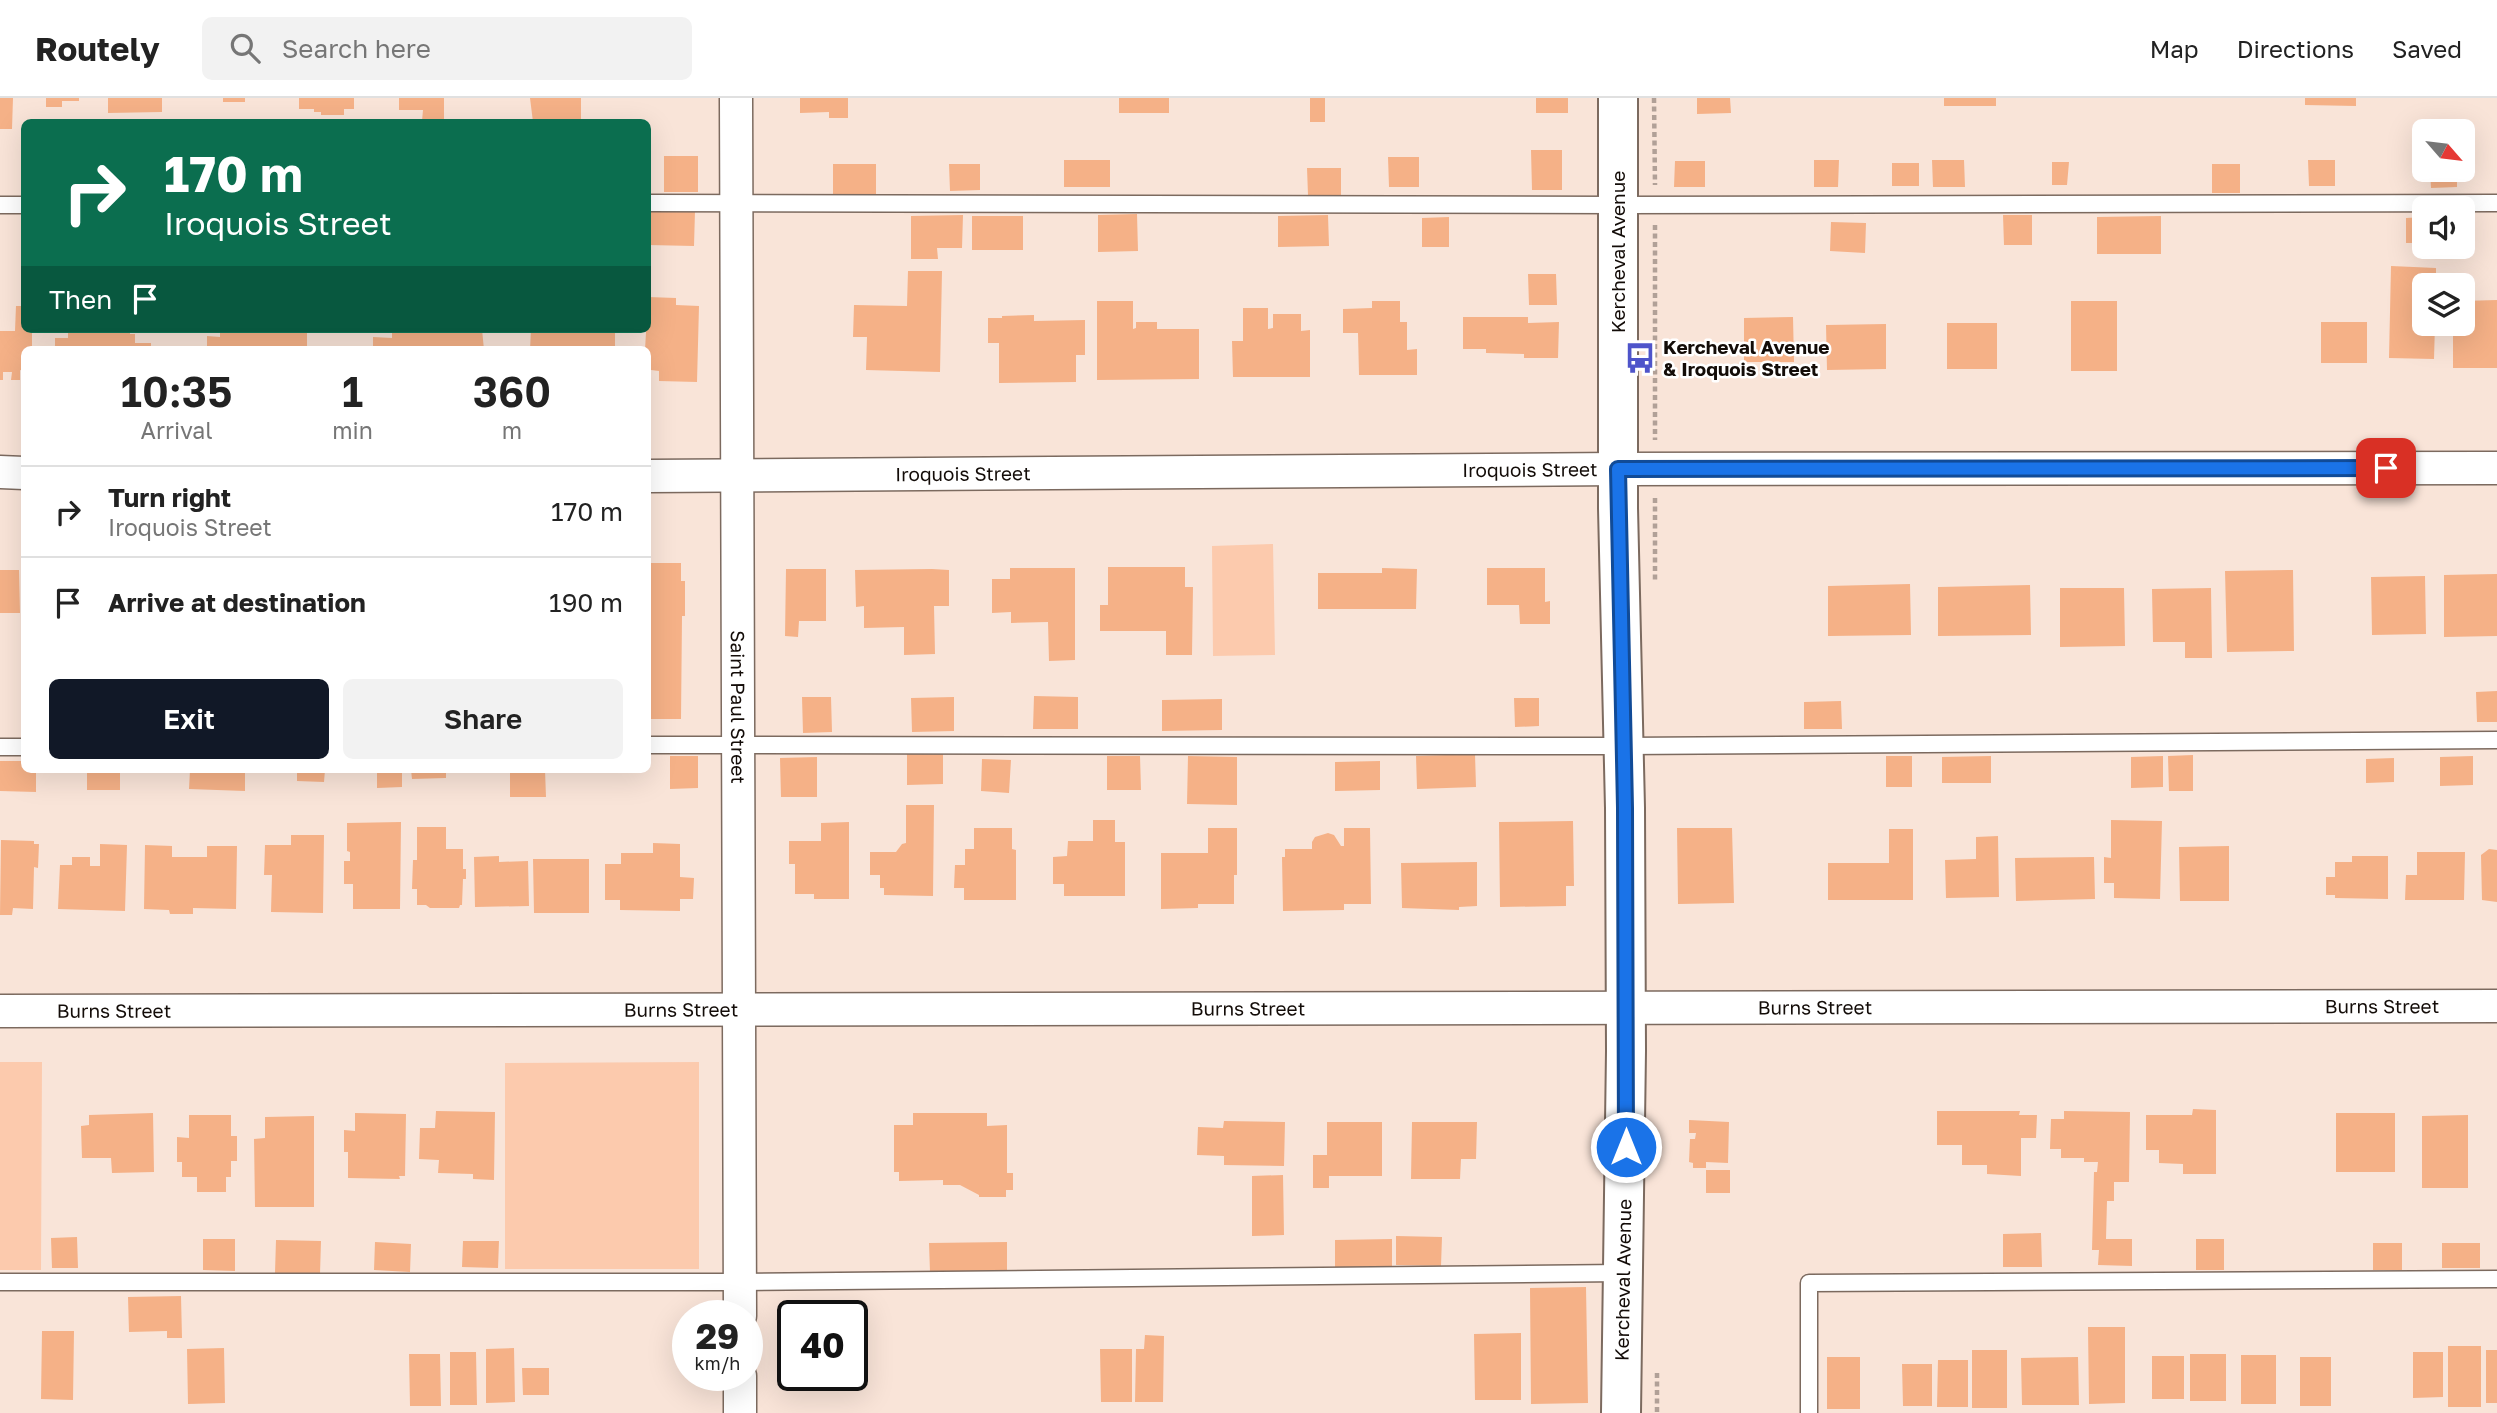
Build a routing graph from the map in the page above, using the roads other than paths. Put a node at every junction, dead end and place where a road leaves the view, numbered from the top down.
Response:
1 (736, 98) edge
2 (1618, 98) edge
3 (651, 203) edge
4 (736, 203) junction
5 (2497, 203) edge
6 (0, 205) edge
7 (21, 205) edge
8 (1618, 205) junction
9 (2497, 468) edge
10 (1618, 469) junction
11 (0, 472) edge
12 (21, 472) edge
13 (651, 476) edge
14 (735, 476) junction
15 (2497, 740) edge
16 (651, 745) edge
17 (737, 745) junction
18 (1623, 746) junction
19 (0, 747) edge
20 (21, 747) edge
21 (2497, 1006) edge
22 (1625, 1008) junction
23 (738, 1009) junction
24 (0, 1011) edge
25 (1622, 1273) junction
26 (2497, 1279) edge
27 (0, 1282) edge
28 (739, 1282) junction
29 (740, 1300) edge
30 (740, 1391) edge
31 (740, 1413) edge
32 (1621, 1413) edge
33 (1809, 1413) edge

1 - 4 street, Saint Paul Street
2 - 8 street, Kercheval Avenue
3 - 4 lane
4 - 8 lane
4 - 14 street, Saint Paul Street
5 - 8 lane
6 - 7 lane
8 - 10 street, Kercheval Avenue
9 - 10 street, Iroquois Street
10 - 14 street, Iroquois Street
10 - 18 street, Kercheval Avenue
11 - 12 street
13 - 14 street, Iroquois Street
14 - 17 street, Saint Paul Street
15 - 18 lane
16 - 17 lane
17 - 18 lane
17 - 23 street, Saint Paul Street
18 - 22 street, Kercheval Avenue
19 - 20 lane
21 - 22 street, Burns Street
22 - 23 street, Burns Street
22 - 25 street, Kercheval Avenue
23 - 24 street, Burns Street
23 - 28 street, Saint Paul Street
25 - 28 lane
25 - 32 street, Kercheval Avenue
26 - 33 lane
27 - 28 lane
28 - 29 street, Saint Paul Street
30 - 31 street

